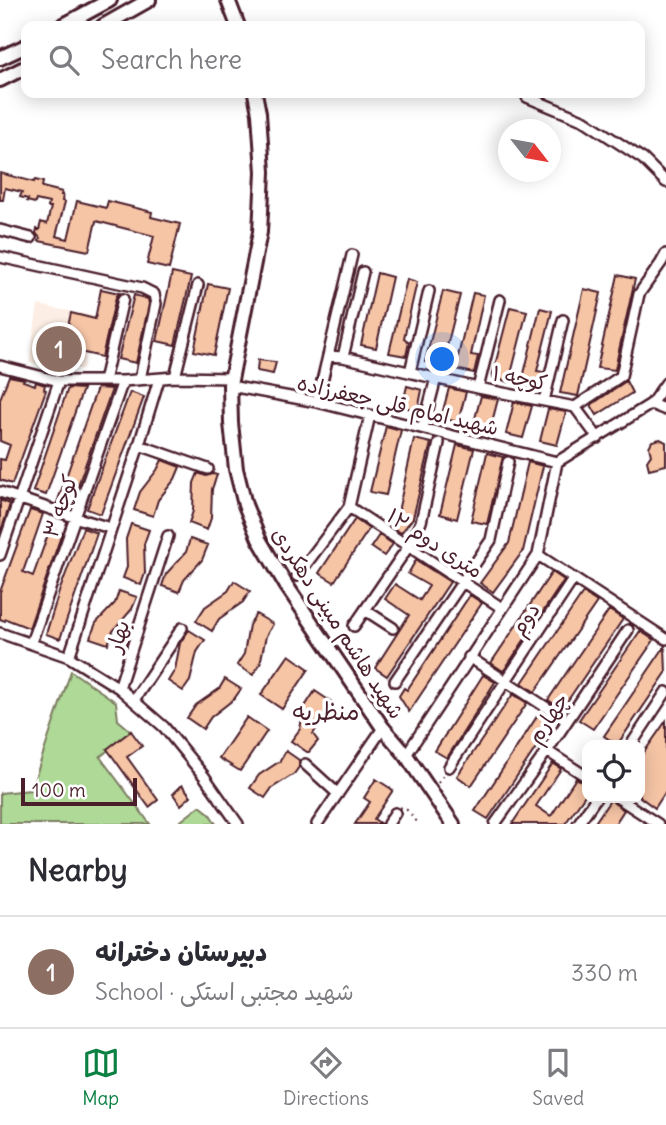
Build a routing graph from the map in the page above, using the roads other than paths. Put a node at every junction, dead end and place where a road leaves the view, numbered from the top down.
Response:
1 (110, 0) edge
2 (149, 0) edge
3 (228, 0) edge
4 (71, 21) edge
5 (112, 21) edge
6 (236, 21) edge
7 (21, 48) edge
8 (0, 58) edge
9 (21, 70) edge
10 (0, 80) edge
11 (256, 98) edge
12 (529, 98) edge
13 (666, 182) edge
14 (0, 230) edge
15 (31, 238) dead end
16 (666, 254) edge
17 (352, 255) dead end
18 (0, 257) edge
19 (363, 271) dead end
20 (198, 285) dead end
21 (429, 291) dead end
22 (123, 299) dead end
23 (500, 300) dead end
24 (563, 320) dead end
25 (328, 356) junction
26 (343, 357) junction
27 (1, 369) edge
28 (410, 372) junction
29 (175, 377) junction
30 (436, 378) junction
31 (140, 379) junction
32 (159, 379) junction
33 (104, 380) junction
34 (60, 381) junction
35 (123, 381) junction
36 (230, 382) junction
37 (666, 383) edge
38 (478, 388) junction
39 (544, 401) junction
40 (317, 402) junction
41 (651, 404) junction
42 (575, 407) junction
43 (666, 410) edge
44 (370, 415) junction
45 (423, 428) junction
46 (598, 438) junction
47 (439, 443) dead end
48 (139, 445) junction
49 (508, 462) dead end
50 (557, 462) junction
51 (208, 469) dead end
52 (0, 492) edge
53 (19, 498) junction
54 (349, 508) junction
55 (74, 517) junction
56 (110, 528) junction
57 (168, 536) dead end
58 (408, 547) junction
59 (0, 555) edge
60 (538, 555) junction
61 (297, 576) dead end
62 (574, 578) junction
63 (462, 581) junction
64 (502, 608) junction
65 (365, 610) junction
66 (354, 626) dead end
67 (183, 628) dead end
68 (393, 628) dead end
69 (628, 630) dead end
70 (0, 633) edge
71 (666, 639) edge
72 (31, 643) junction
73 (69, 657) junction
74 (469, 657) junction
75 (506, 680) junction
76 (395, 681) dead end
77 (120, 688) junction
78 (666, 692) edge
79 (134, 701) junction
80 (567, 721) junction
81 (383, 728) junction
82 (634, 740) edge
83 (547, 751) junction
84 (406, 755) junction
85 (305, 764) dead end
86 (450, 767) road end
87 (582, 774) edge
88 (338, 794) junction
89 (593, 803) edge
90 (626, 803) edge
91 (395, 813) road end
92 (666, 815) edge
93 (238, 824) edge
94 (317, 824) edge
95 (387, 824) edge
96 (453, 824) edge
97 (495, 824) edge
98 (578, 824) edge
99 (659, 824) edge

1 - 4 main road
2 - 5 main road
3 - 6 main road
7 - 8 main road
9 - 10 main road
11 - 36 main road, شهید هاشم مبینی دهکردی
12 - 13 street
14 - 15 street
16 - 42 street
17 - 25 street
18 - 31 street
19 - 26 street
20 - 29 street
21 - 28 street
22 - 33 street
23 - 38 street
24 - 39 street
25 - 26 street, کوچه ۱
25 - 40 street
26 - 28 street, کوچه ۱
27 - 34 street, شهید امام قلی جعفرزاده
28 - 30 street, کوچه ۱
29 - 32 street, شهید امام قلی جعفرزاده
29 - 36 street, شهید امام قلی جعفرزاده
30 - 38 street, کوچه ۱
30 - 45 street
31 - 32 street, شهید امام قلی جعفرزاده
31 - 35 street, شهید امام قلی جعفرزاده
32 - 48 street
33 - 34 street, شهید امام قلی جعفرزاده
33 - 35 street, شهید امام قلی جعفرزاده
34 - 53 street
35 - 55 street, کوچه ۳
36 - 40 street, شهید امام قلی جعفرزاده
36 - 81 main road, شهید هاشم مبینی دهکردی
37 - 41 street
38 - 39 street, کوچه ۱
39 - 42 street, کوچه ۱
40 - 44 street, شهید امام قلی جعفرزاده
41 - 43 street
41 - 46 street
42 - 46 street
44 - 45 street, شهید امام قلی جعفرزاده
44 - 54 street
45 - 50 street, شهید امام قلی جعفرزاده
46 - 50 street
47 - 58 street
48 - 51 street
48 - 56 street
49 - 63 street
50 - 60 street
52 - 53 street
53 - 55 street
53 - 59 street
54 - 58 street, ۱۲ متری دوم
54 - 61 street
55 - 56 street
55 - 72 street, کوچه ۳
56 - 73 street
57 - 77 street, بهار
58 - 63 street, ۱۲ متری دوم
58 - 65 street
60 - 62 street
60 - 64 street
62 - 71 street
62 - 75 street, دوم
63 - 64 street, ۱۲ متری دوم
63 - 76 street
64 - 74 street
65 - 66 street
65 - 68 street
67 - 79 street
69 - 80 street, چهارم
70 - 72 street
72 - 73 street
73 - 77 street
74 - 75 street
74 - 84 street
75 - 80 street
75 - 86 street, دوم
77 - 79 street
78 - 82 street
79 - 93 street
80 - 83 street, چهارم
81 - 84 main road, شهید هاشم مبینی دهکردی
81 - 88 street
83 - 87 street
83 - 97 street, چهارم
84 - 96 main road, شهید هاشم مبینی دهکردی
85 - 88 street
88 - 94 street
89 - 98 street
90 - 99 street
91 - 95 street
92 - 99 street

